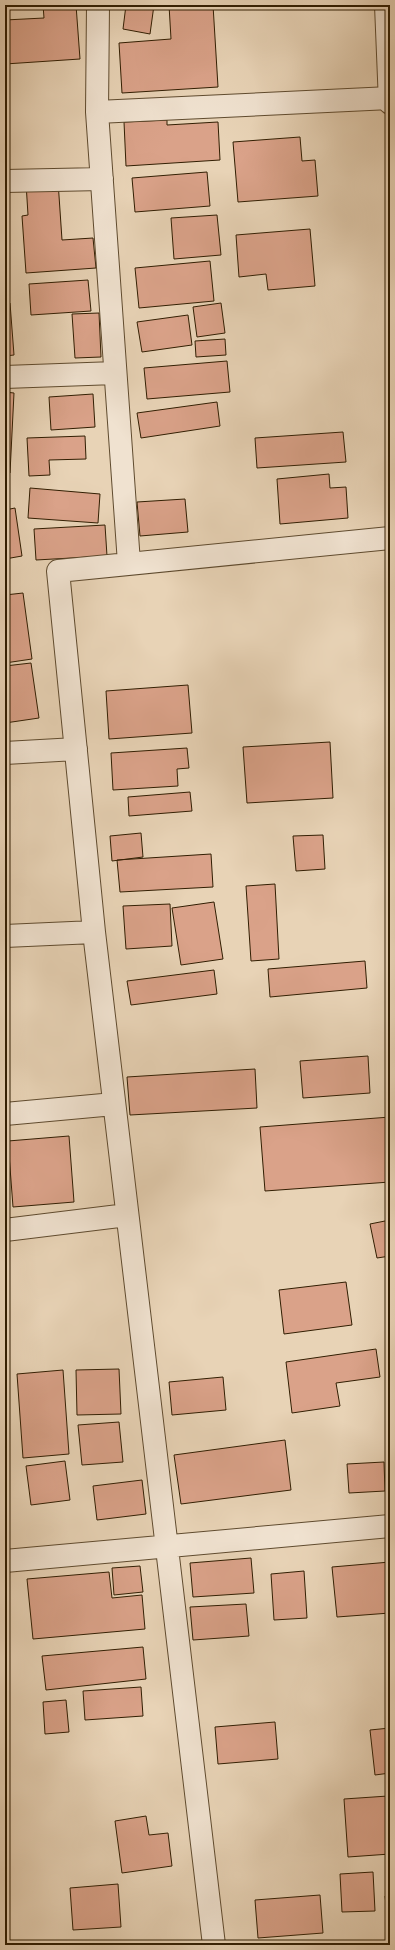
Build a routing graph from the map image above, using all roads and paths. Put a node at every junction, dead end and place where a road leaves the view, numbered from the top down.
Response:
1 (98, 5) edge
2 (386, 5) edge
3 (390, 98) edge
4 (390, 103) edge
5 (97, 112) junction
6 (102, 179) junction
7 (5, 182) edge
8 (115, 373) junction
9 (5, 377) edge
10 (390, 538) edge
11 (129, 563) junction
12 (76, 749) junction
13 (5, 753) edge
14 (94, 932) junction
15 (5, 936) edge
16 (114, 1104) junction
17 (5, 1114) edge
18 (127, 1215) junction
19 (5, 1230) edge
20 (390, 1526) edge
21 (167, 1547) junction
22 (5, 1561) edge
23 (214, 1945) edge

1 - 5 street
2 - 3 street
3 - 4 street
3 - 5 street
5 - 6 street
6 - 7 street
6 - 8 street
8 - 9 street
8 - 11 street
10 - 11 street
11 - 12 street
12 - 13 street
12 - 14 street
14 - 15 street
14 - 16 street
16 - 17 street
16 - 18 street
18 - 19 street
18 - 21 street
20 - 21 street
21 - 22 street
21 - 23 street

